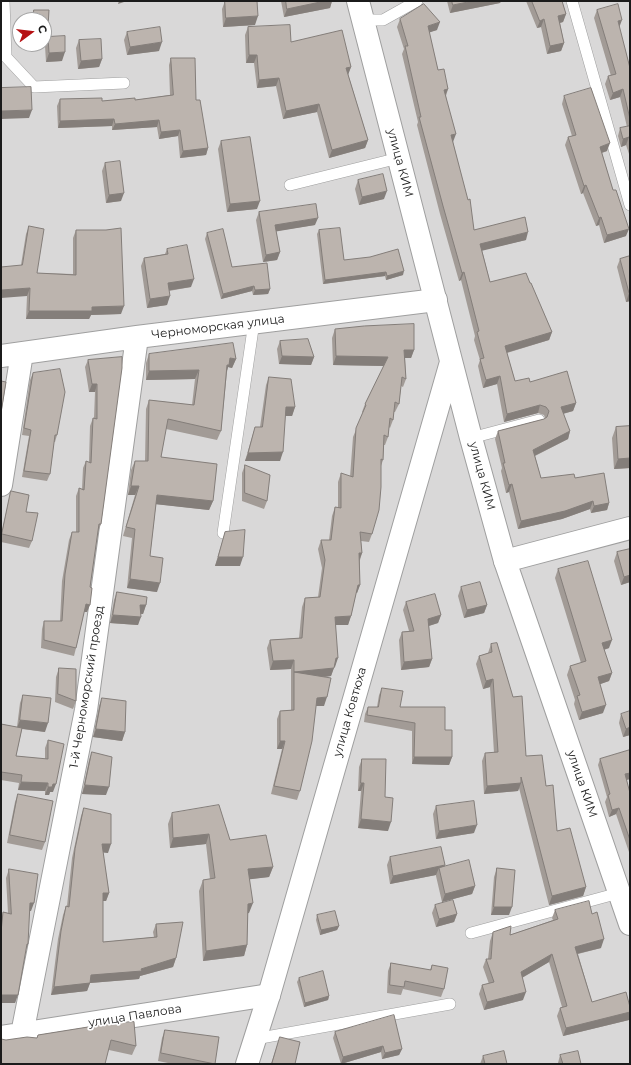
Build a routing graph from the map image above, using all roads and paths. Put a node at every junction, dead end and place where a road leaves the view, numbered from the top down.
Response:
1 (4, 1) edge
2 (417, 1) edge
3 (572, 1) edge
4 (361, 11) edge
5 (124, 83) dead end
6 (399, 158) junction
7 (290, 185) dead end
8 (630, 205) edge
9 (436, 300) junction
10 (254, 322) junction
11 (137, 337) junction
12 (11, 354) edge
13 (452, 360) junction
14 (539, 420) edge
15 (471, 438) junction
16 (1, 485) edge
17 (630, 528) edge
18 (223, 533) edge
19 (505, 561) junction
20 (620, 892) junction
21 (630, 924) edge
22 (471, 933) dead end
23 (269, 995) junction
24 (450, 1004) dead end
25 (11, 1035) edge
26 (255, 1039) junction
27 (248, 1064) edge

1 - 5 lane
2 - 4 lane, улица КИМ
3 - 8 lane
4 - 6 street, улица КИМ
6 - 7 lane
6 - 9 street, улица КИМ
9 - 10 street, Черноморская улица
9 - 13 street, улица КИМ
10 - 11 street, Черноморская улица
10 - 18 lane
11 - 12 street, Черноморская улица
11 - 25 street, 1-й Черноморский проезд
12 - 16 street
13 - 15 street, улица КИМ
13 - 23 street, улица Ковтюха
14 - 15 lane
15 - 19 street, улица КИМ
17 - 19 street
19 - 20 street, улица КИМ
20 - 21 street, улица КИМ
20 - 22 lane
23 - 25 street, улица Павлова
23 - 26 street, улица Ковтюха
24 - 26 lane
26 - 27 street, улица Ковтюха

